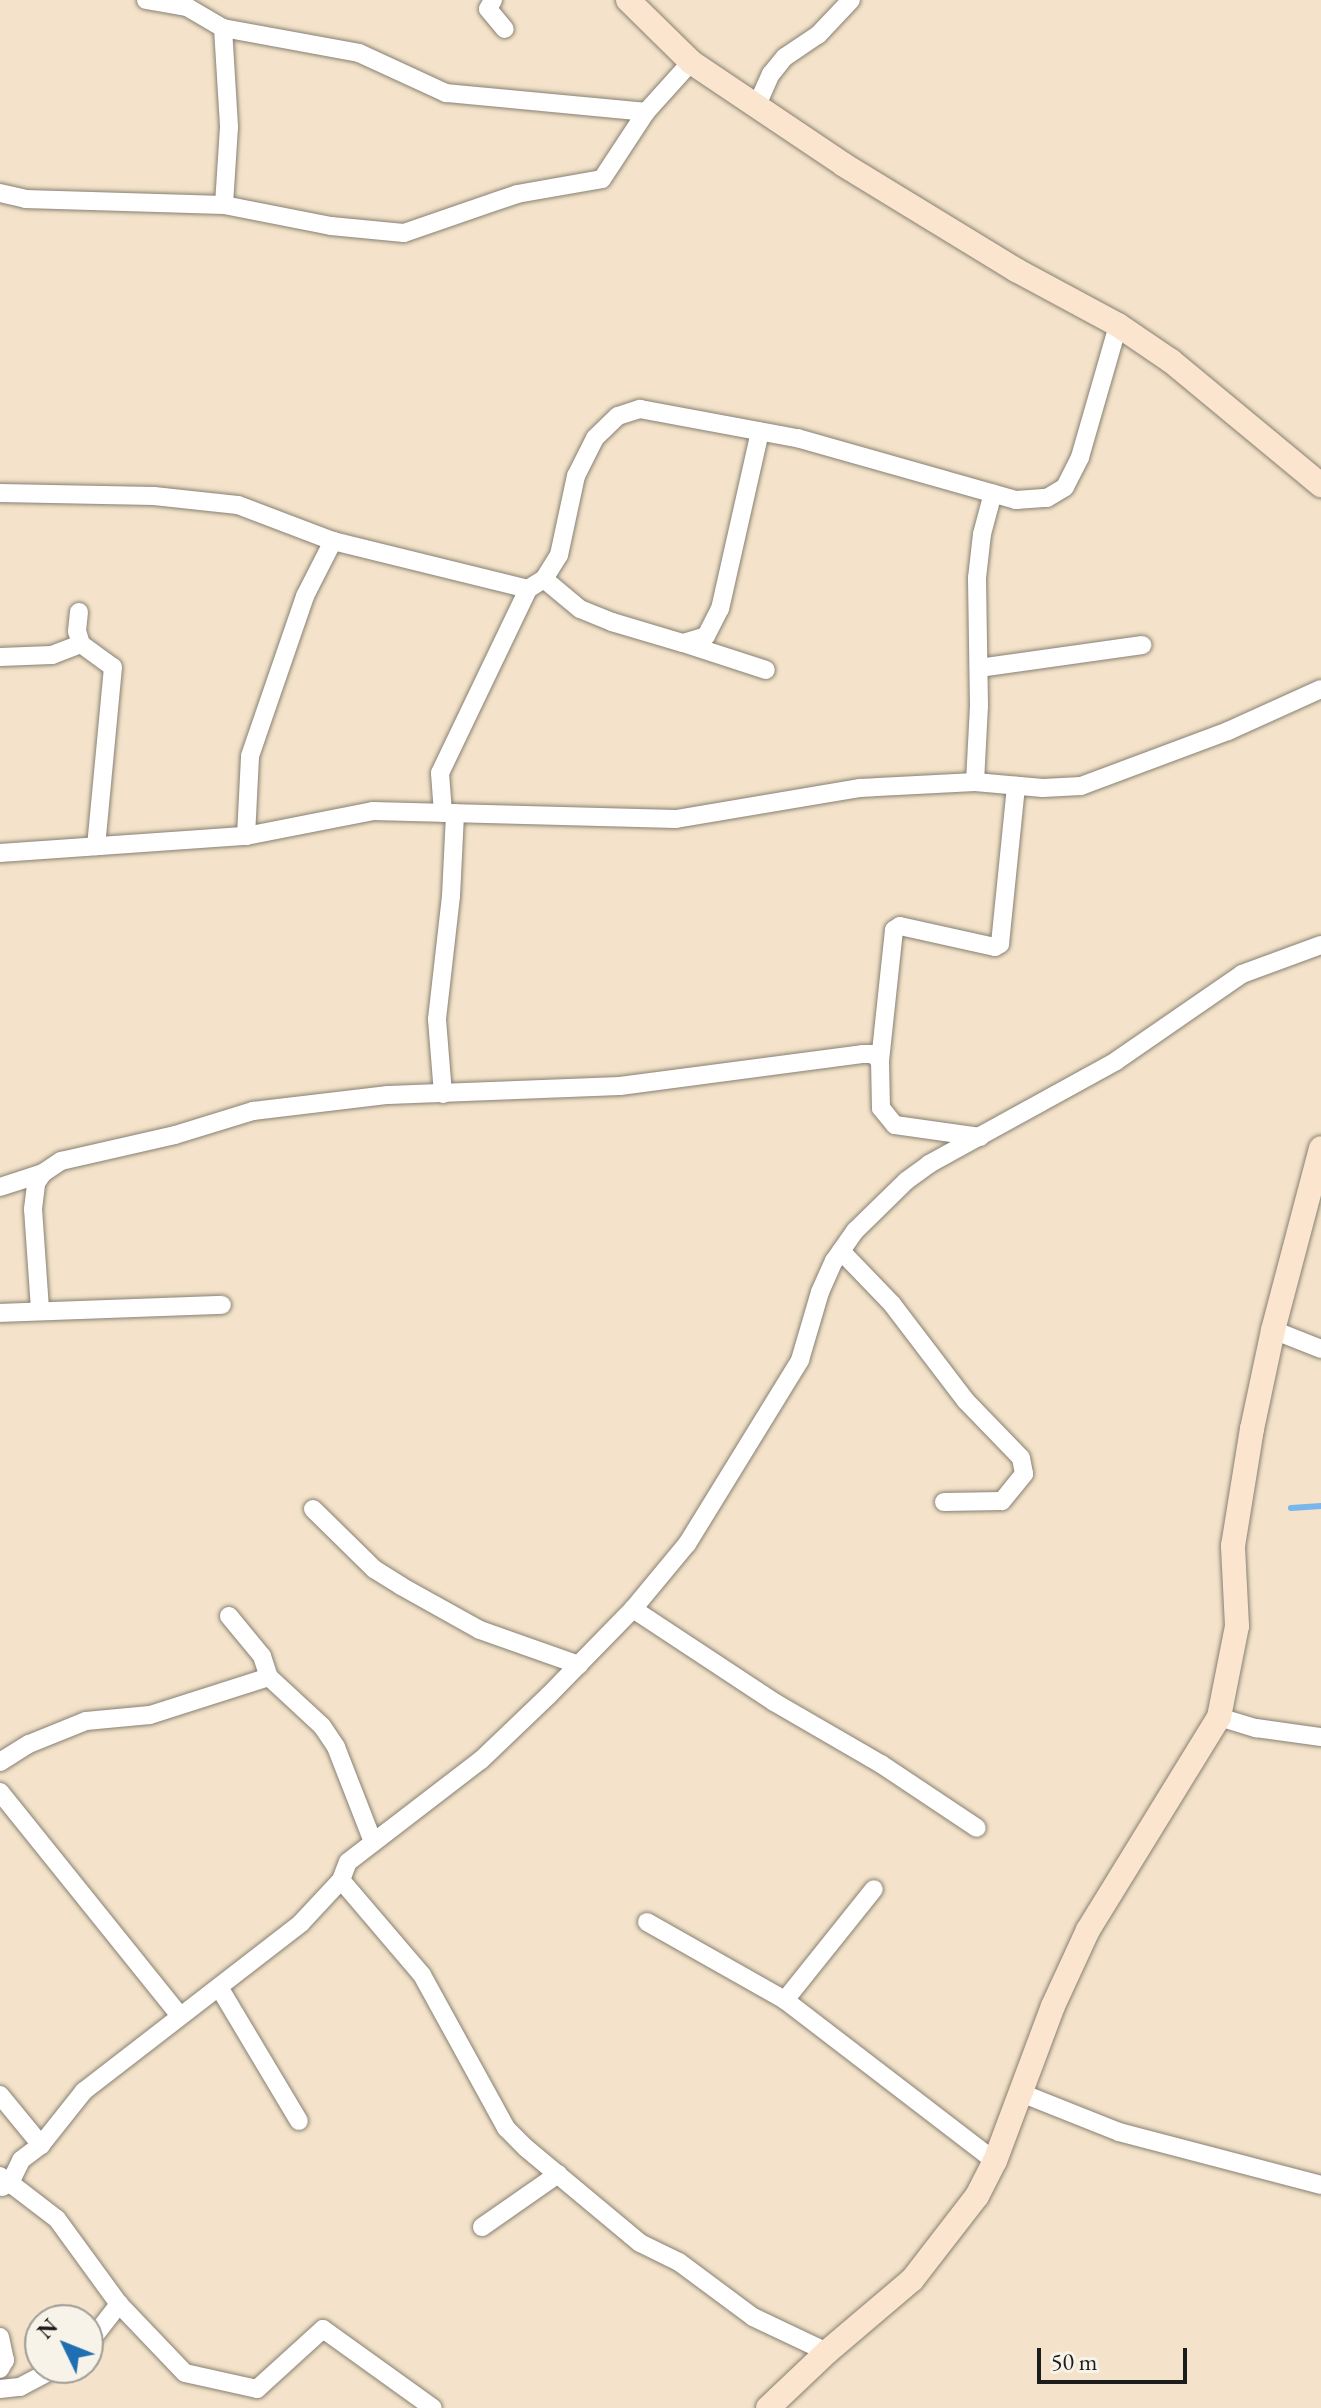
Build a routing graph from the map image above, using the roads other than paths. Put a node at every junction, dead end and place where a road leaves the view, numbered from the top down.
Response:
1 (146, 0) edge
2 (493, 0) edge
3 (628, 0) edge
4 (851, 0) edge
5 (185, 4) edge
6 (223, 28) junction
7 (505, 29) dead end
8 (691, 62) junction
9 (757, 105) junction
10 (646, 112) junction
11 (0, 193) edge
12 (224, 205) junction
13 (1118, 325) junction
14 (760, 431) junction
15 (1321, 485) edge
16 (0, 493) edge
17 (993, 493) junction
18 (333, 541) junction
19 (536, 584) junction
20 (79, 612) dead end
21 (683, 643) junction
22 (81, 644) junction
23 (1142, 645) dead end
24 (0, 657) edge
25 (979, 668) junction
26 (766, 670) dead end
27 (1321, 689) edge
28 (975, 782) junction
29 (1016, 786) junction
30 (449, 813) junction
31 (246, 836) junction
32 (96, 846) junction
33 (0, 853) edge
34 (1321, 945) edge
35 (880, 1061) junction
36 (443, 1094) junction
37 (980, 1137) junction
38 (1321, 1148) edge
39 (43, 1173) junction
40 (0, 1187) edge
41 (841, 1251) junction
42 (222, 1305) dead end
43 (40, 1309) junction
44 (0, 1313) edge
45 (1273, 1330) junction
46 (1321, 1349) edge
47 (944, 1502) dead end
48 (313, 1509) dead end
49 (633, 1609) junction
50 (229, 1616) dead end
51 (579, 1665) junction
52 (269, 1677) junction
53 (1219, 1717) junction
54 (1321, 1737) edge
55 (0, 1762) edge
56 (0, 1792) edge
57 (977, 1828) dead end
58 (373, 1842) junction
59 (341, 1880) junction
60 (874, 1889) dead end
61 (647, 1922) dead end
62 (219, 1987) junction
63 (785, 2000) junction
64 (180, 2016) junction
65 (1021, 2093) junction
66 (0, 2095) edge
67 (299, 2121) dead end
68 (41, 2145) junction
69 (995, 2161) junction
70 (558, 2174) junction
71 (3, 2182) edge
72 (1321, 2185) edge
73 (482, 2227) dead end
74 (119, 2304) junction
75 (104, 2323) edge
76 (0, 2337) edge
77 (827, 2352) junction
78 (0, 2369) edge
79 (26, 2384) edge
80 (0, 2389) edge
81 (433, 2408) edge
82 (768, 2408) edge

1 - 5 street
2 - 7 street
3 - 8 street
4 - 9 street
5 - 6 street
6 - 10 street
6 - 12 street
8 - 9 street
8 - 10 street
9 - 13 street
10 - 12 street
11 - 12 street
13 - 15 street
13 - 17 street
14 - 17 street
14 - 19 street
14 - 21 street
16 - 18 street
17 - 25 street
18 - 19 street
18 - 31 street
19 - 21 street
19 - 30 street
20 - 22 street
21 - 26 street
22 - 24 street
22 - 32 street
23 - 25 street
25 - 28 street
27 - 29 street
28 - 29 street
28 - 30 street
29 - 35 street
30 - 31 street
30 - 36 street
31 - 32 street
32 - 33 street
34 - 37 street
35 - 36 street
35 - 37 street
36 - 39 street
37 - 41 street
38 - 45 street
39 - 40 street
39 - 43 street
41 - 47 street
41 - 49 street
42 - 43 street
43 - 44 street
45 - 46 street
45 - 53 street
48 - 51 street
49 - 51 street
49 - 57 street
50 - 52 street
51 - 58 street
52 - 55 street
52 - 58 street
53 - 54 street
53 - 65 street
56 - 64 street
58 - 59 street
59 - 62 street
59 - 70 street
60 - 63 street
61 - 63 street
62 - 64 street
62 - 67 street
63 - 69 street
64 - 68 street
65 - 69 street
65 - 72 street
66 - 68 street
68 - 71 street
69 - 77 street
70 - 73 street
70 - 77 street
71 - 74 street
74 - 75 street
74 - 81 street
76 - 78 street
77 - 82 street
79 - 80 street

